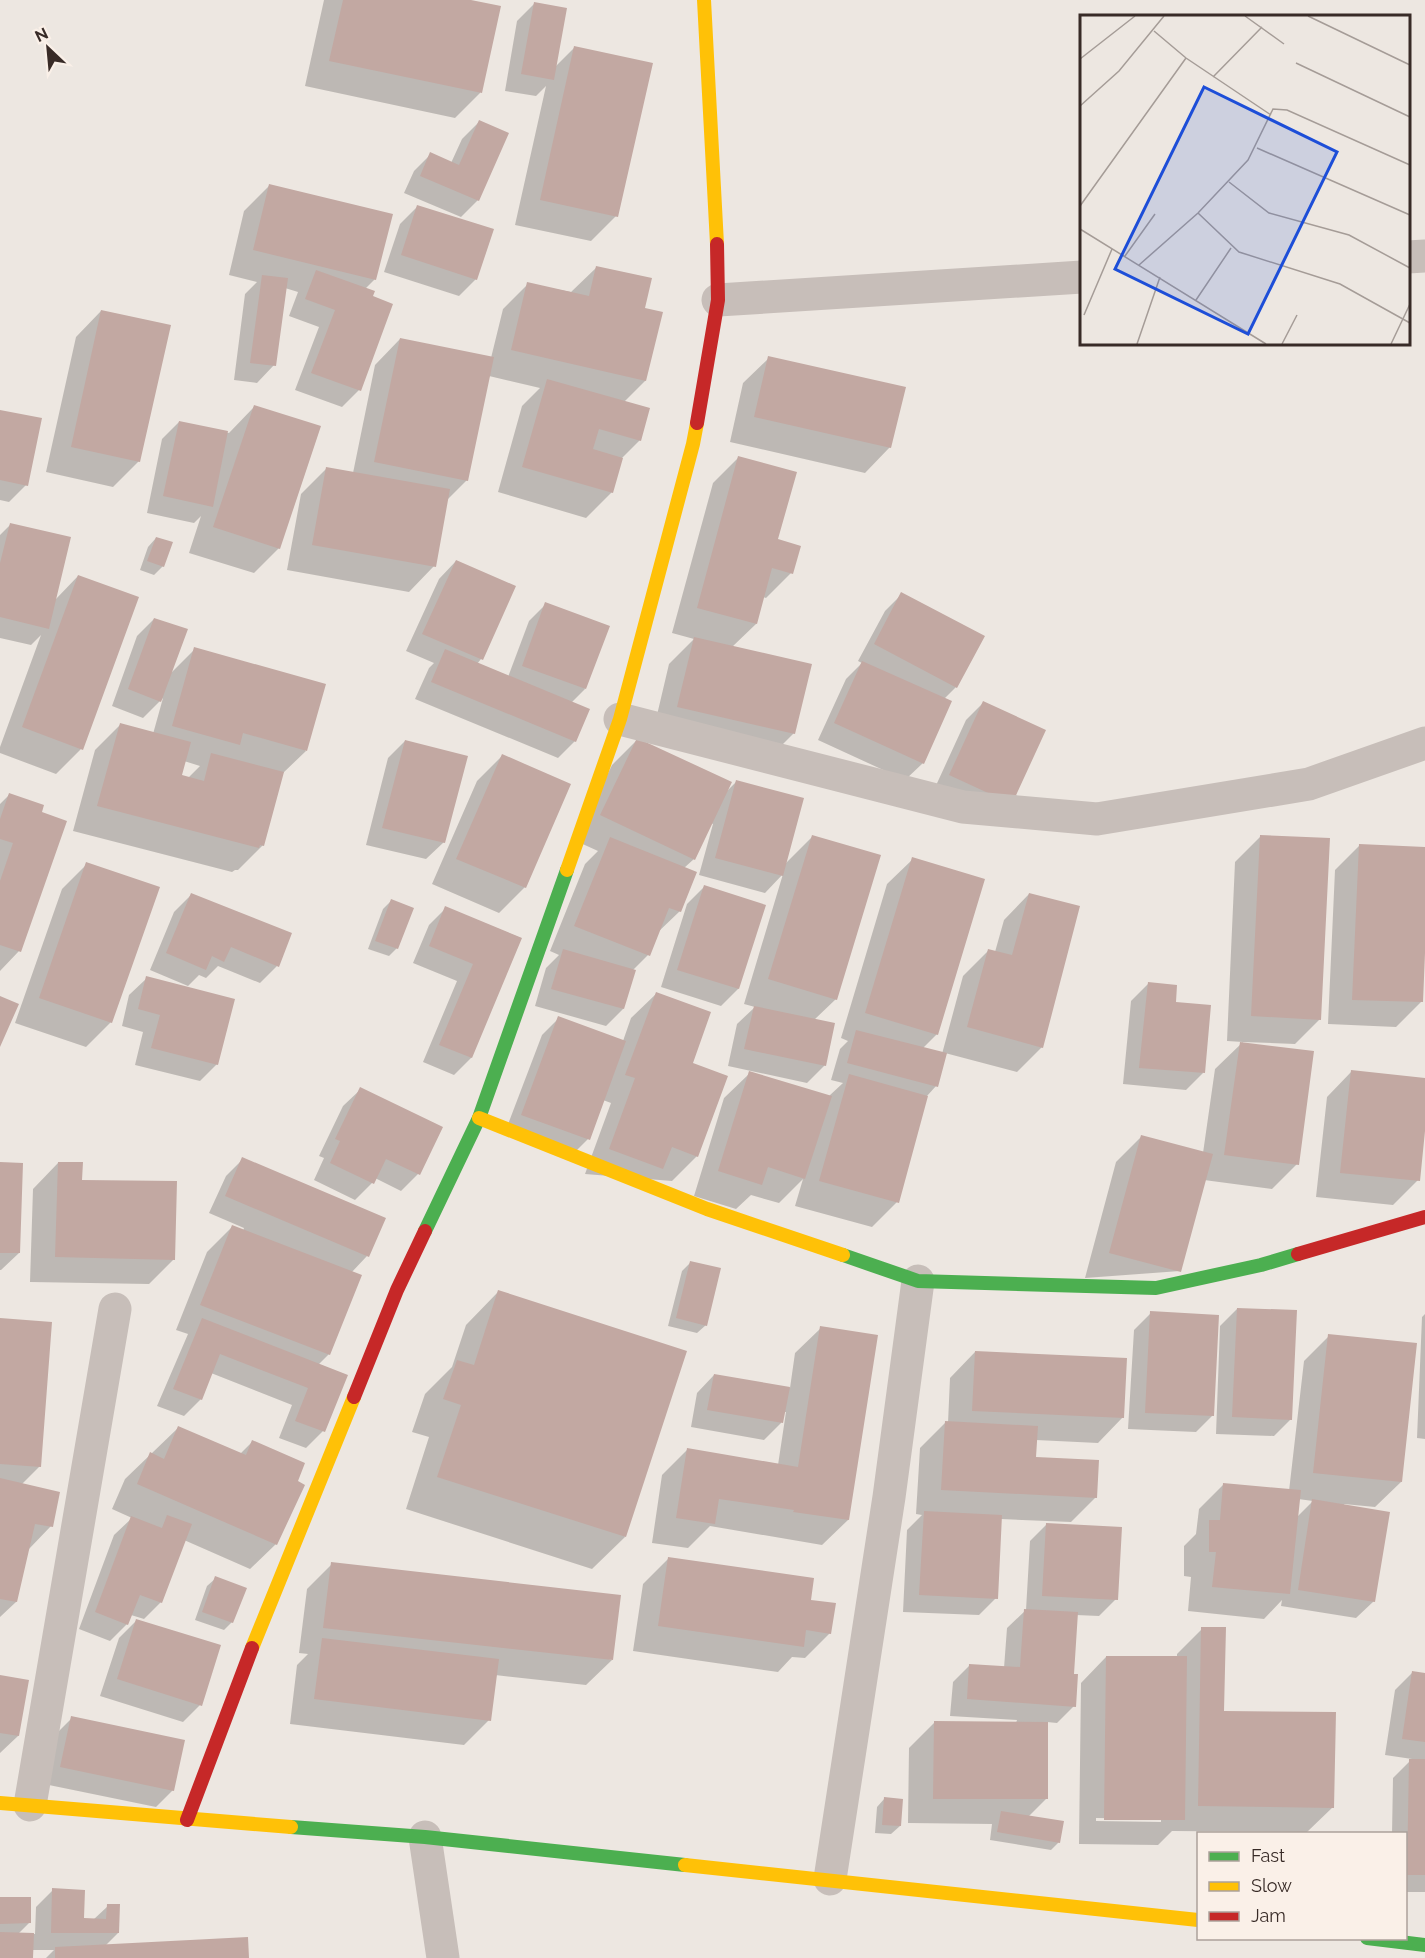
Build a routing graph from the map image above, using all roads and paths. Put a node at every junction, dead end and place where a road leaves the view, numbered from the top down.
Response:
1 (704, 0) edge
2 (1425, 256) edge
3 (1410, 257) edge
4 (1080, 277) edge
5 (718, 300) junction
6 (620, 719) junction
7 (1425, 743) edge
8 (479, 1118) junction
9 (1425, 1217) edge
10 (918, 1281) junction
11 (115, 1309) dead end
12 (15, 1804) edge
13 (187, 1820) junction
14 (425, 1838) junction
15 (831, 1880) junction
16 (1197, 1920) edge
17 (1383, 1940) edge
18 (1425, 1945) edge
19 (443, 1958) edge

1 - 5 street
2 - 3 street
4 - 5 street
5 - 6 street
6 - 7 street
6 - 8 street
8 - 10 street
8 - 13 street
9 - 10 street
10 - 15 street
11 - 12 street
12 - 13 street
13 - 14 street
14 - 15 street
14 - 19 street
15 - 16 street
17 - 18 street

